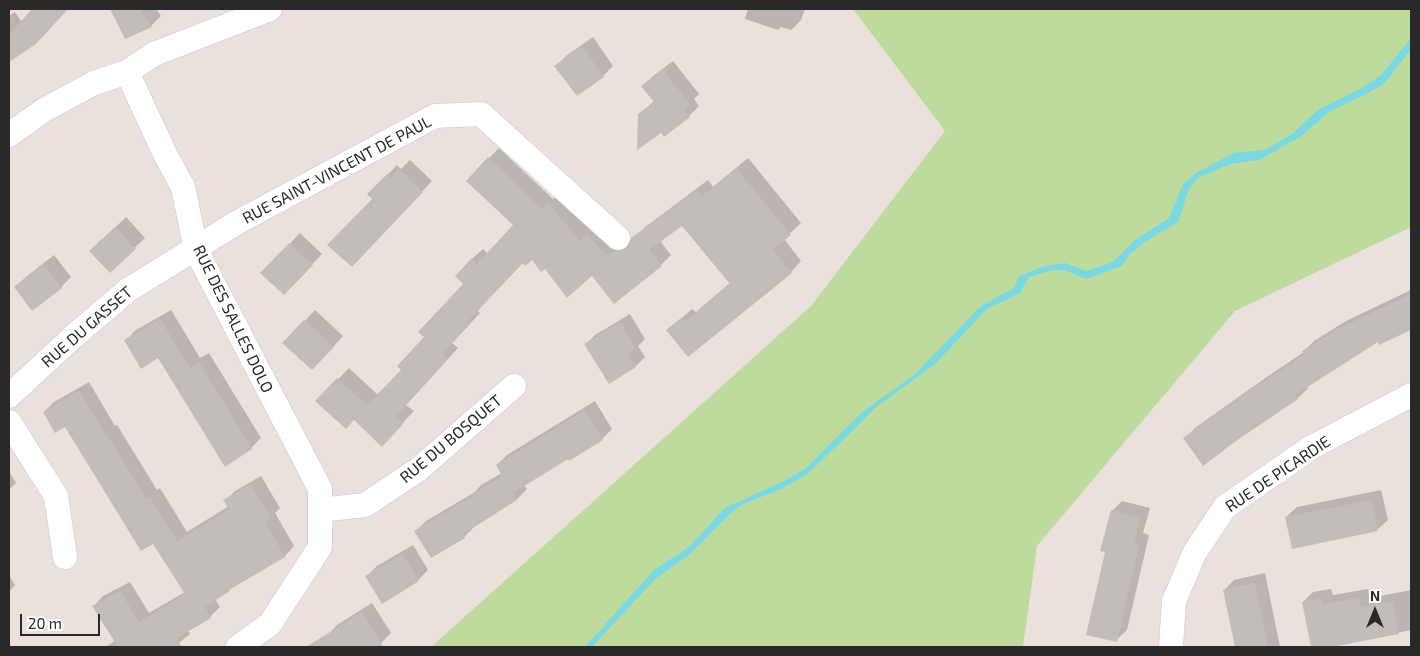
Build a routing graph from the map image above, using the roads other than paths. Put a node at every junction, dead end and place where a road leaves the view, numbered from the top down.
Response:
1 (270, 9) edge
2 (127, 72) junction
3 (9, 135) edge
4 (618, 238) dead end
5 (196, 250) junction
6 (514, 386) dead end
7 (1411, 395) edge
8 (9, 396) edge
9 (9, 422) edge
10 (320, 510) junction
11 (65, 558) dead end
12 (238, 647) edge
13 (1171, 647) edge

1 - 2 street
2 - 3 street
2 - 5 street, RUE DES SALLES DOLO
4 - 5 street, RUE SAINT-VINCENT DE PAUL
5 - 8 street, RUE DU GASSET
5 - 10 street, RUE DES SALLES DOLO
6 - 10 street, RUE DU BOSQUET
7 - 13 street, RUE DE PICARDIE
9 - 11 street
10 - 12 street

